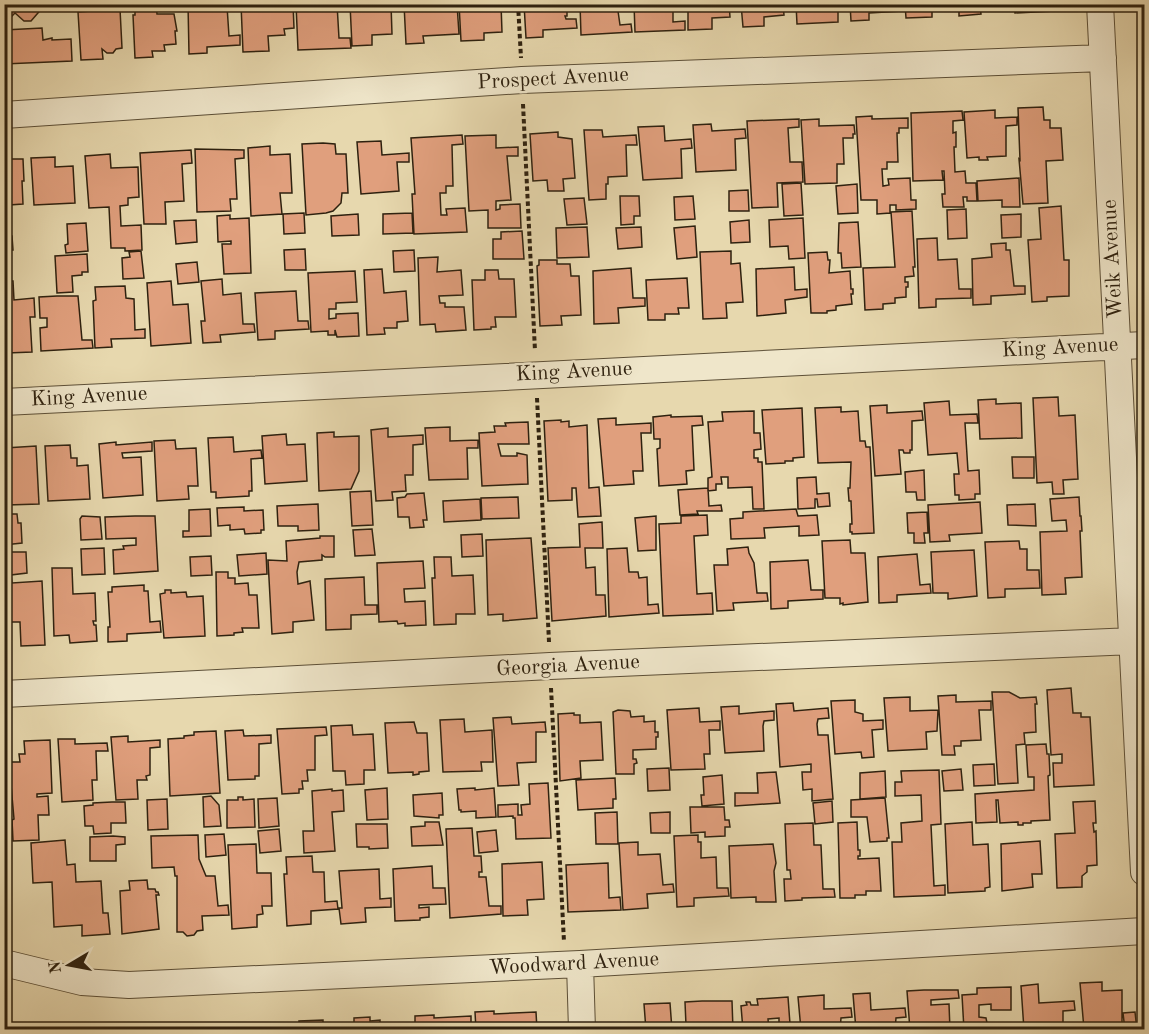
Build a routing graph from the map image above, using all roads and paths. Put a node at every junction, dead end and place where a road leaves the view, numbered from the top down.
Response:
1 (518, 4) edge
2 (1100, 4) edge
3 (1103, 58) junction
4 (522, 80) junction
5 (4, 115) edge
6 (1117, 345) junction
7 (1144, 345) edge
8 (536, 374) junction
9 (4, 402) edge
10 (1132, 641) junction
11 (550, 666) junction
12 (4, 694) edge
13 (1144, 872) edge
14 (1144, 931) edge
15 (4, 963) edge
16 (573, 964) junction
17 (582, 1029) edge

1 - 4 path
2 - 3 street, Weik Avenue
3 - 4 street, Prospect Avenue
3 - 6 street, Weik Avenue
4 - 5 street, Prospect Avenue
4 - 8 path
6 - 7 street, King Avenue
6 - 8 street, King Avenue
6 - 10 street, Weik Avenue
8 - 9 street, King Avenue
8 - 11 path
10 - 11 street, Georgia Avenue
10 - 13 street, Weik Avenue
11 - 12 street, Georgia Avenue
11 - 16 path
14 - 16 street, Woodward Avenue
15 - 16 street, Woodward Avenue
16 - 17 street

